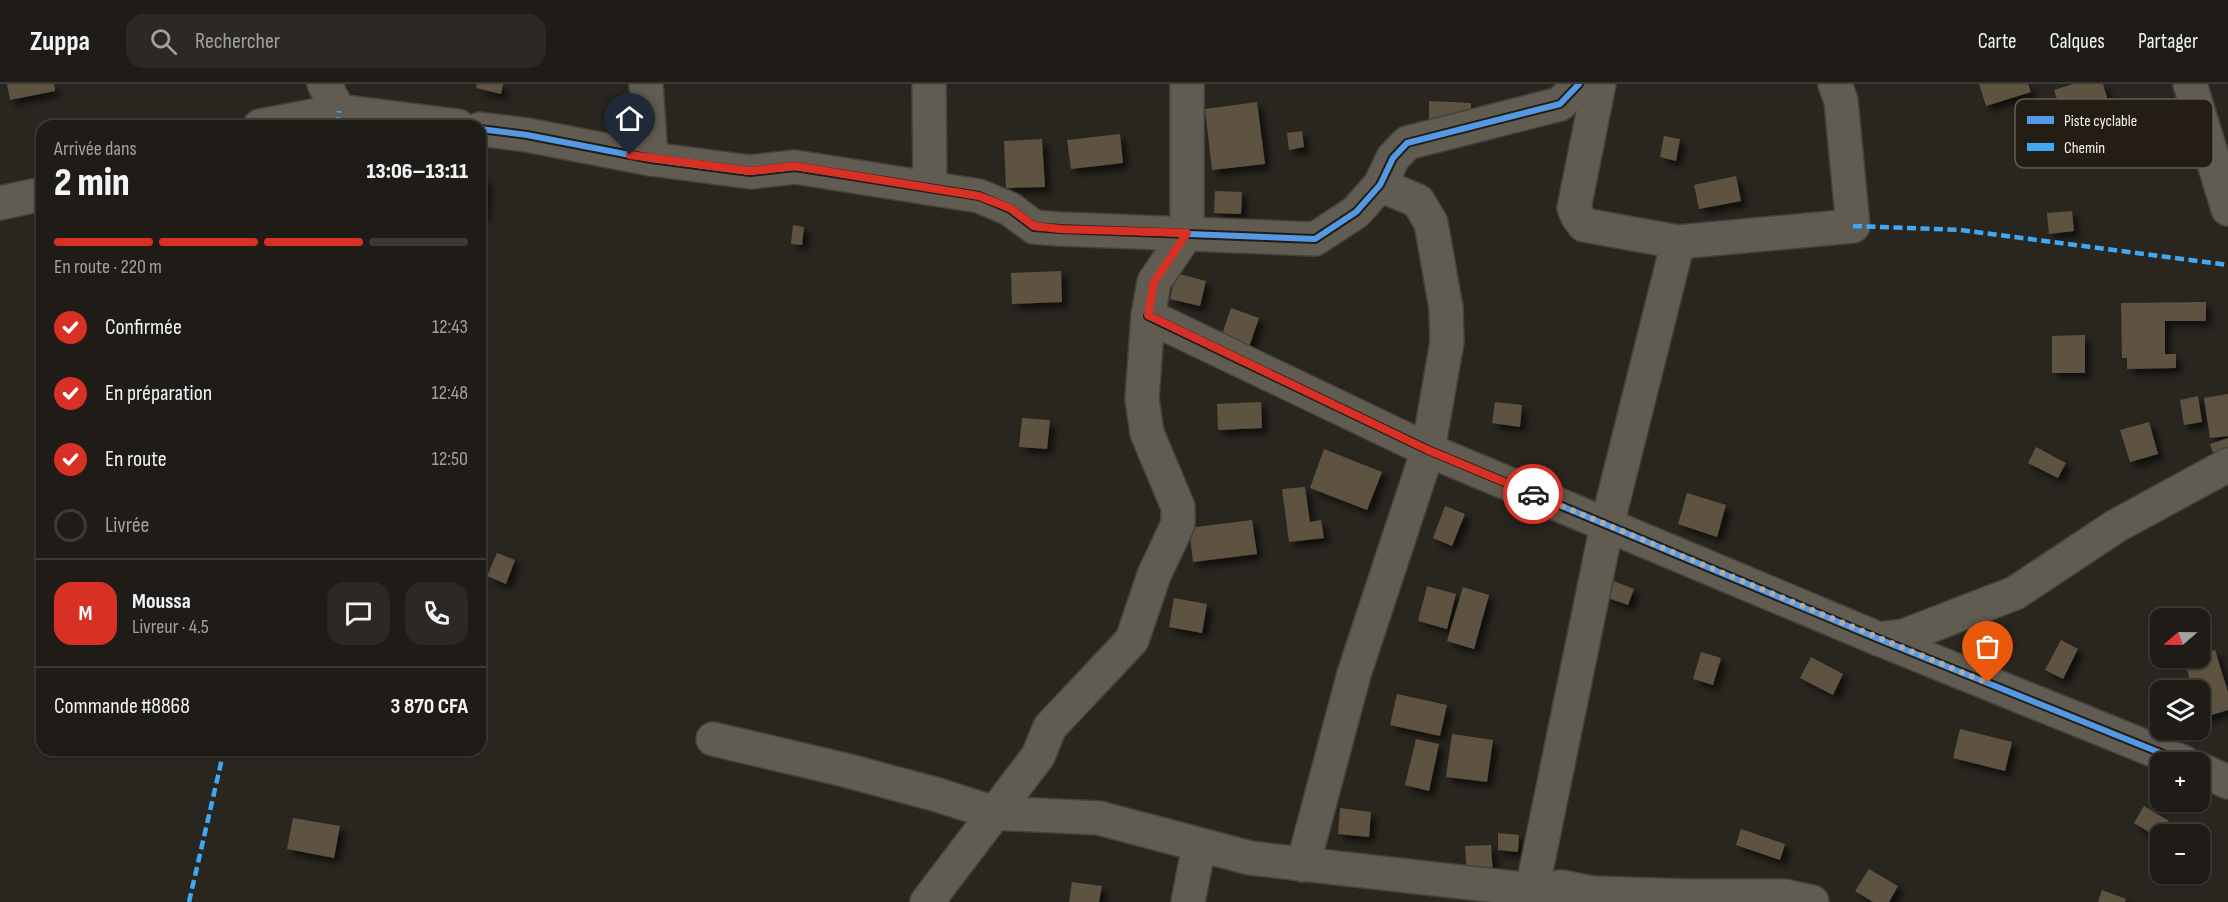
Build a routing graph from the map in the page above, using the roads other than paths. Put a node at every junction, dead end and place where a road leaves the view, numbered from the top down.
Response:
1 (646, 84) edge
2 (929, 84) edge
3 (1187, 84) edge
4 (1579, 84) edge
5 (1599, 84) edge
6 (1835, 84) edge
7 (2190, 84) edge
8 (331, 98) edge
9 (2195, 99) edge
10 (275, 120) edge
11 (431, 120) edge
12 (486, 130) edge
13 (651, 159) junction
14 (2213, 160) edge
15 (1380, 185) junction
16 (930, 188) junction
17 (36, 195) edge
18 (0, 203) edge
19 (2228, 209) edge
20 (1187, 233) junction
21 (1678, 242) junction
22 (1148, 315) junction
23 (1428, 450) junction
24 (2228, 465) edge
25 (1607, 525) junction
26 (1880, 639) junction
27 (713, 739) dead end
28 (2158, 752) edge
29 (2210, 773) edge
30 (2228, 782) edge
31 (994, 813) junction
32 (1199, 845) junction
33 (1304, 865) junction
34 (1532, 890) junction
35 (1684, 899) edge
36 (927, 902) edge
37 (1188, 902) edge
38 (1812, 902) edge

1 - 13 street
2 - 16 street
3 - 20 street
4 - 15 street
5 - 21 street
6 - 21 street
7 - 9 street
8 - 10 street
8 - 11 street
12 - 13 street
13 - 16 street
14 - 19 street
15 - 20 street
15 - 23 street
16 - 20 street
17 - 18 street
20 - 22 street
21 - 25 street
22 - 23 street
22 - 31 street
23 - 25 street
23 - 33 street
24 - 26 street
25 - 26 street
25 - 34 street
26 - 28 street
27 - 31 street
29 - 30 street
31 - 32 street
31 - 36 street
32 - 33 street
32 - 37 street
33 - 34 street
34 - 35 street
35 - 38 street

